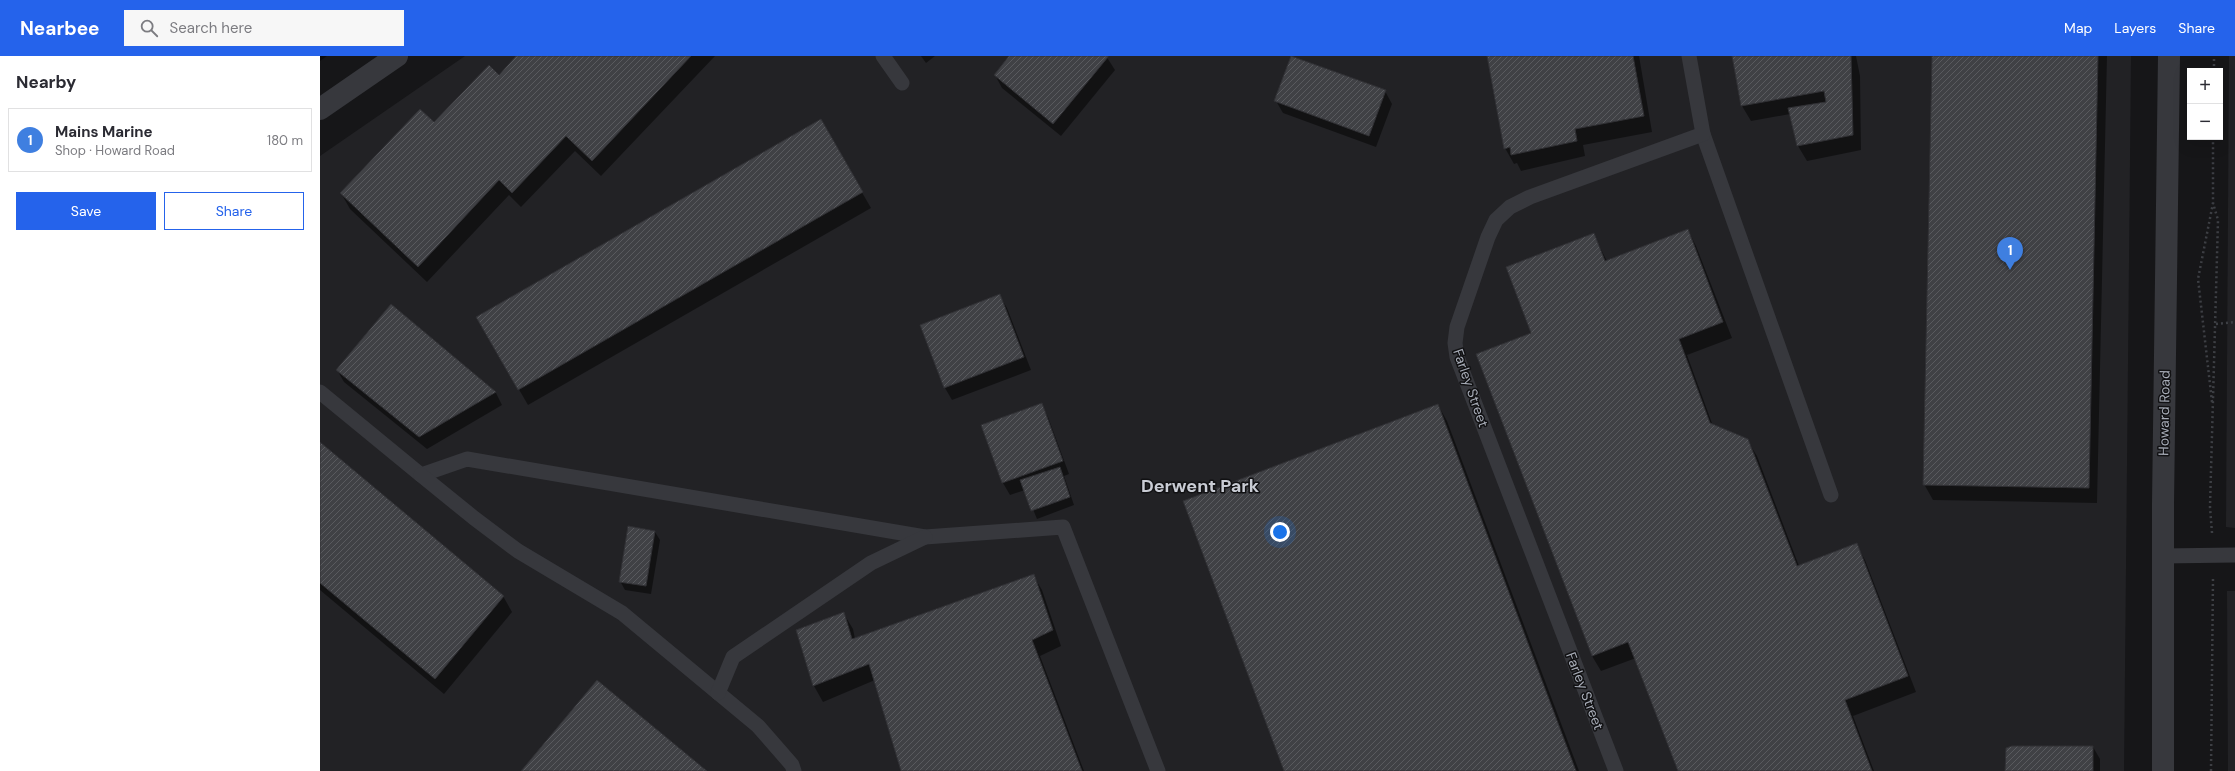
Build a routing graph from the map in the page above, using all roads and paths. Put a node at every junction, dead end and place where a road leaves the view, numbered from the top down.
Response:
1 (397, 56) edge
2 (883, 56) edge
3 (1690, 56) edge
4 (2169, 56) edge
5 (2214, 56) edge
6 (2214, 68) edge
7 (902, 83) dead end
8 (320, 109) edge
9 (1703, 134) junction
10 (2213, 140) edge
11 (2213, 203) junction
12 (2235, 322) edge
13 (2216, 324) junction
14 (320, 392) edge
15 (2213, 411) junction
16 (421, 475) junction
17 (1831, 495) dead end
18 (925, 537) junction
19 (2213, 555) junction
20 (2235, 555) edge
21 (2162, 556) junction
22 (718, 693) junction
23 (794, 771) edge
24 (1158, 771) edge
25 (1616, 771) edge
26 (2163, 771) edge
27 (2211, 771) edge

1 - 8 street
2 - 7 lane
3 - 9 lane
4 - 21 street, Howard Road
5 - 6 path
9 - 17 lane
9 - 25 lane, Farley Street
10 - 11 path
11 - 13 path
11 - 15 path
12 - 13 path
13 - 15 path
14 - 16 lane
15 - 19 path
16 - 18 lane
16 - 22 lane
18 - 22 lane
18 - 24 lane
19 - 20 lane
19 - 21 lane
19 - 27 path
21 - 26 street, Howard Road
22 - 23 lane

